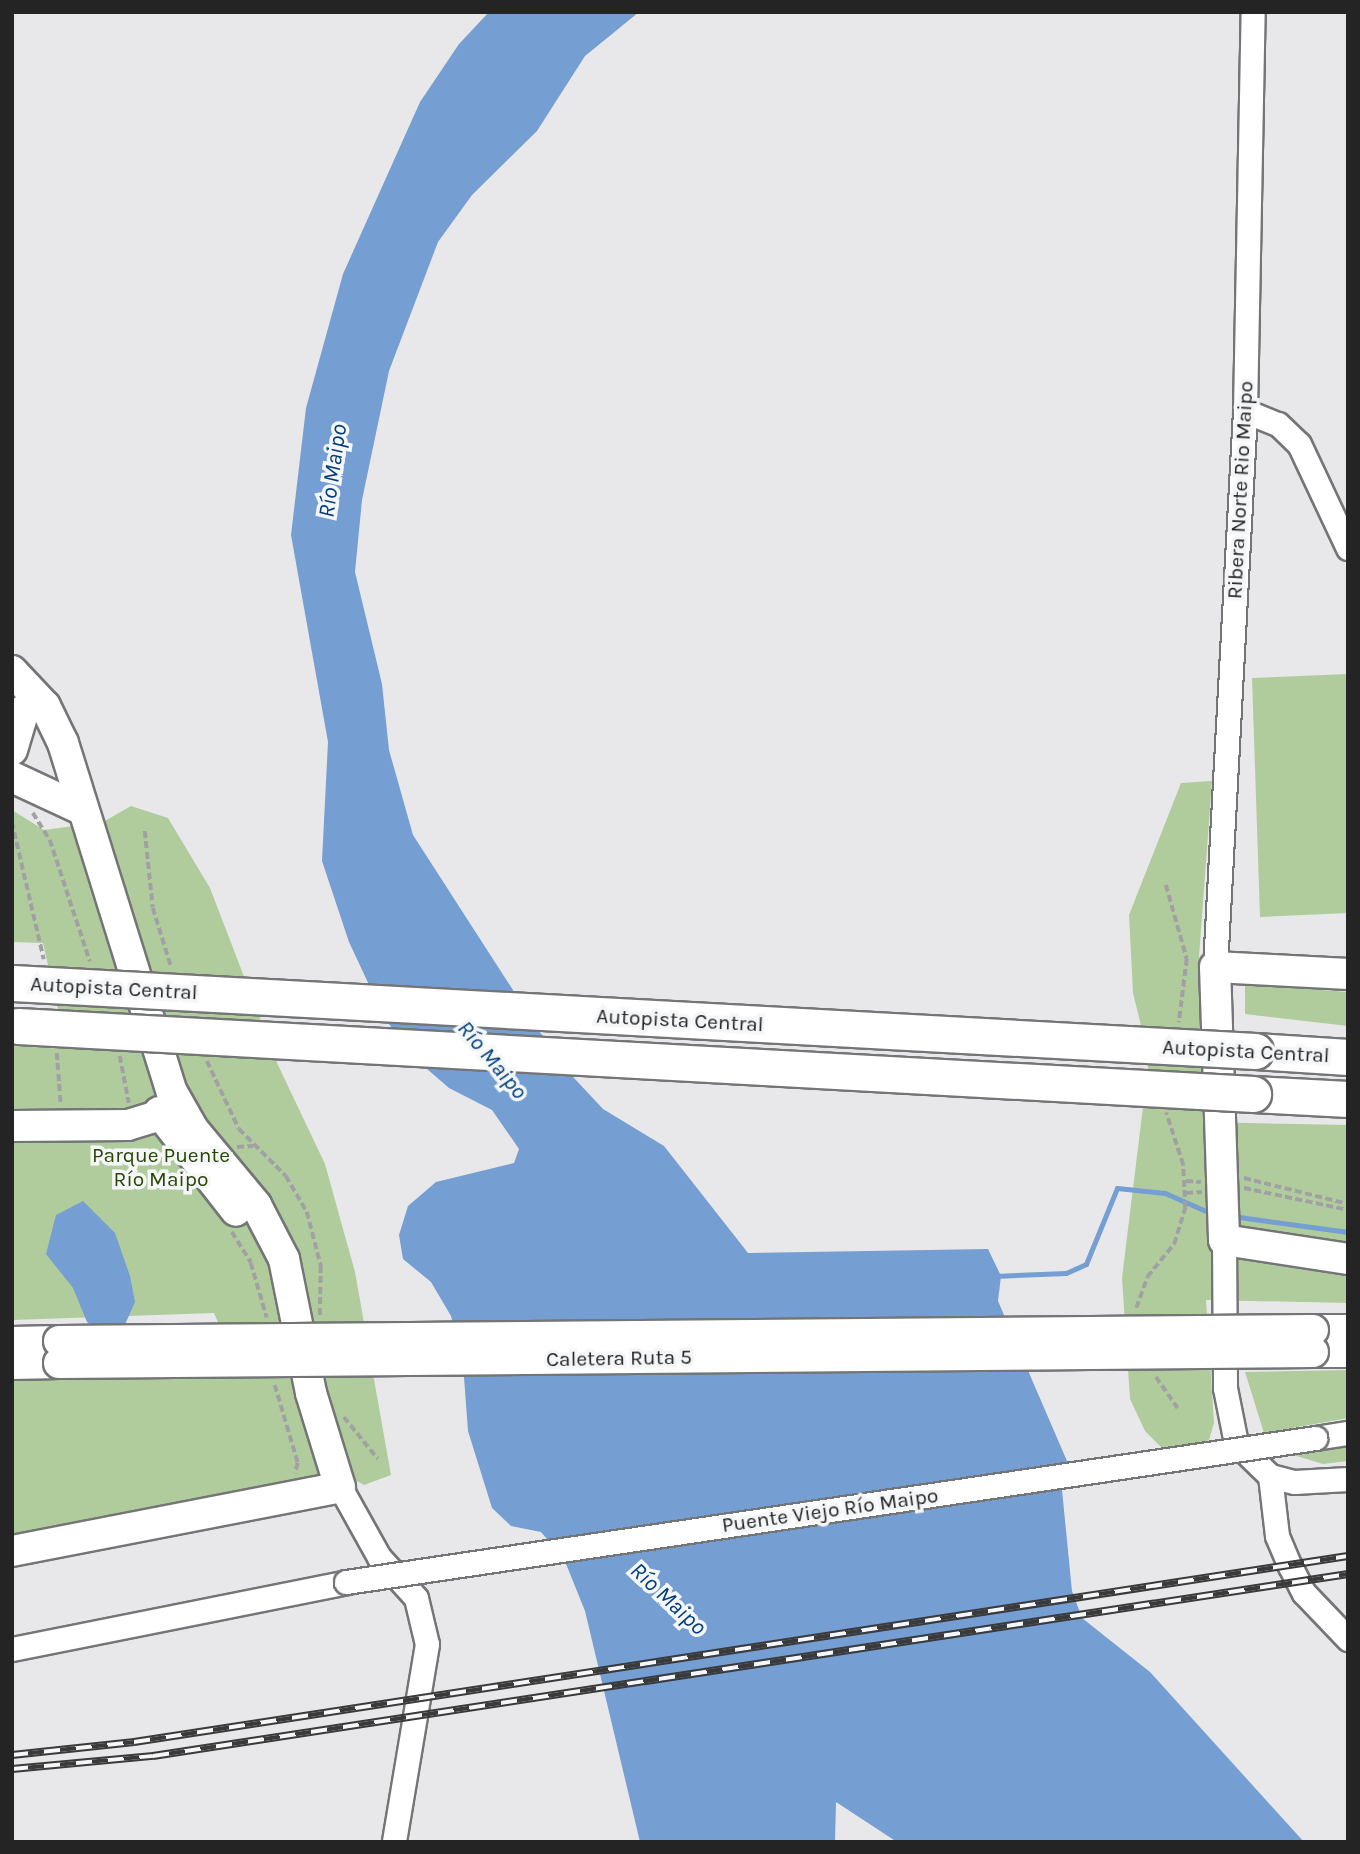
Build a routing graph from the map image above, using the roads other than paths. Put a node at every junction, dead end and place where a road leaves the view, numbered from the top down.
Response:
1 (1253, 12) edge
2 (1245, 411) junction
3 (1348, 548) edge
4 (12, 671) edge
5 (18, 703) edge
6 (12, 750) edge
7 (12, 777) edge
8 (71, 803) junction
9 (1215, 967) junction
10 (1348, 974) edge
11 (12, 983) edge
12 (15, 1026) edge
13 (1348, 1057) edge
14 (1348, 1099) edge
15 (170, 1113) junction
16 (12, 1126) edge
17 (1224, 1240) junction
18 (1348, 1259) edge
19 (1348, 1329) edge
20 (1313, 1341) junction
21 (12, 1342) edge
22 (59, 1352) junction
23 (1348, 1352) edge
24 (12, 1364) edge
25 (1348, 1433) edge
26 (1270, 1476) junction
27 (1348, 1479) edge
28 (340, 1487) junction
29 (12, 1551) edge
30 (1348, 1639) edge
31 (12, 1649) edge
32 (394, 1842) edge

1 - 2 street, Ribera Norte Rio Maipo
2 - 3 street
2 - 9 street, Ribera Norte Rio Maipo
4 - 8 main road
5 - 6 main road
5 - 8 main road
7 - 8 main road
8 - 15 main road
9 - 10 main road
9 - 17 main road
11 - 13 highway, Autopista Central, bridge
12 - 14 highway, Autopista Central, bridge
15 - 16 main road
15 - 28 main road
17 - 18 main road
17 - 26 street
19 - 20 main road, Caletera Ruta 5
20 - 22 main road, Caletera Ruta 5, bridge
20 - 23 main road, Caletera Ruta 5
21 - 22 main road, Caletera Ruta 5
22 - 24 main road, Caletera Ruta 5
25 - 31 street, Puente Viejo Río Maipo, bridge
26 - 27 street
26 - 30 street
28 - 29 main road
28 - 32 street

